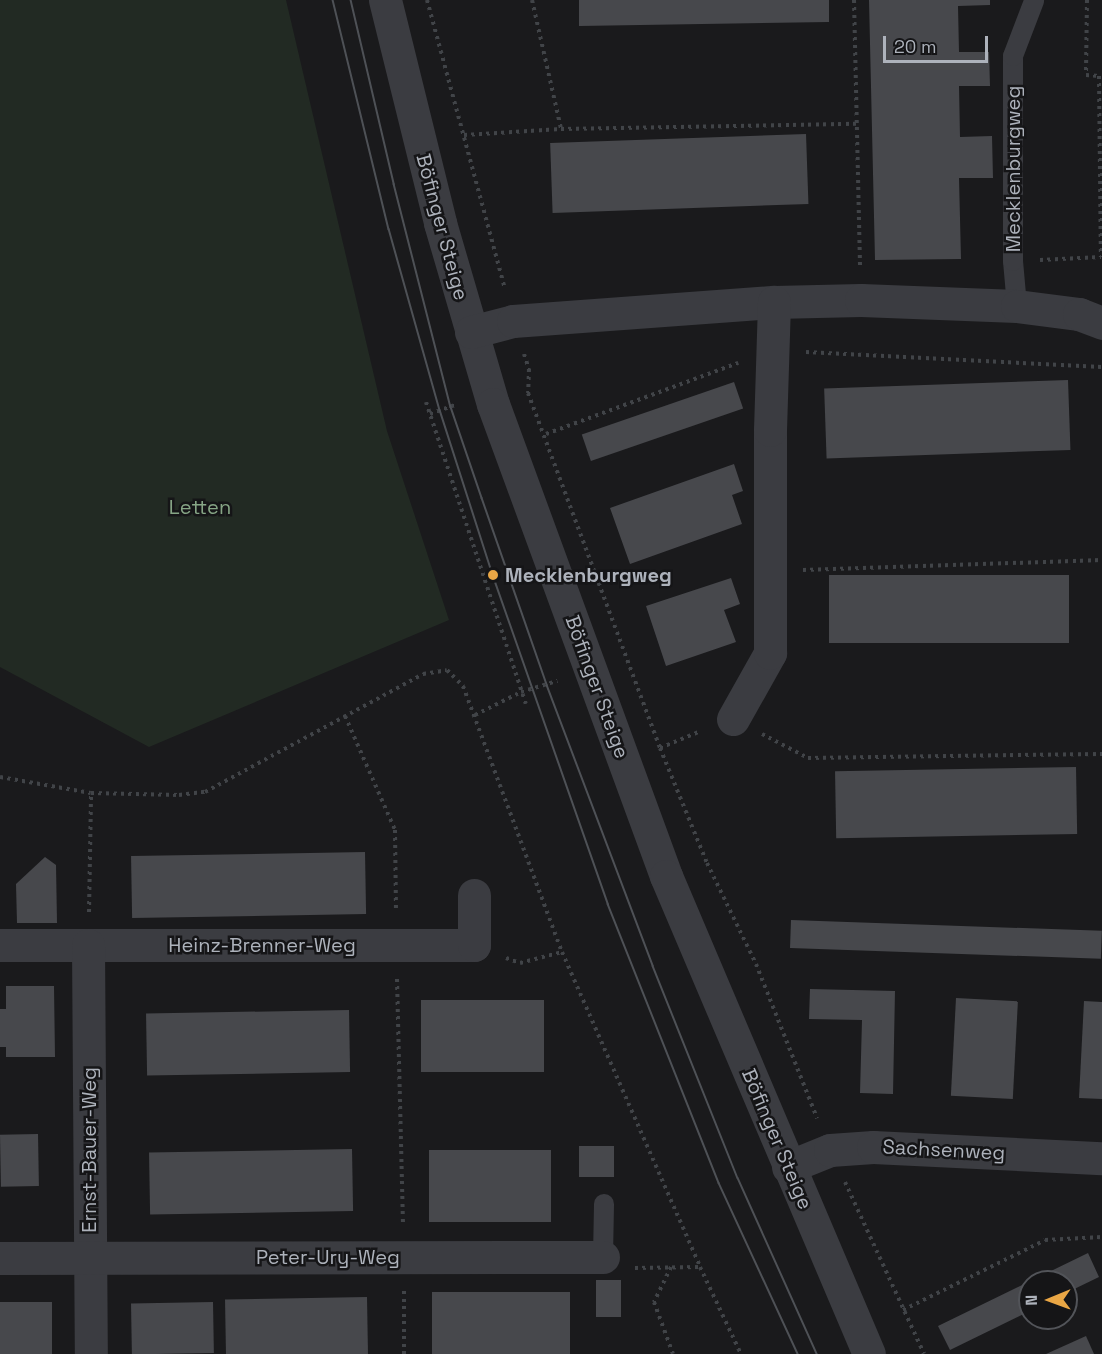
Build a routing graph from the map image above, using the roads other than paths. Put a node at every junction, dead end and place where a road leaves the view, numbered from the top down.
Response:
1 (385, 0) edge
2 (1034, 1) edge
3 (774, 302) junction
4 (1017, 306) junction
5 (1102, 323) edge
6 (471, 332) junction
7 (733, 719) road end
8 (474, 895) dead end
9 (0, 945) edge
10 (88, 945) junction
11 (1102, 1158) edge
12 (788, 1167) junction
13 (604, 1204) dead end
14 (603, 1257) joint
15 (0, 1258) edge
16 (90, 1258) junction
17 (91, 1354) edge
18 (869, 1354) edge

1 - 6 street, Böfinger Steige
2 - 4 lane, Mecklenburgweg
3 - 4 street
3 - 6 street
3 - 7 street
4 - 5 street
6 - 12 street, Böfinger Steige
8 - 10 street, Heinz-Brenner-Weg
9 - 10 street, Heinz-Brenner-Weg
10 - 16 street, Ernst-Bauer-Weg
11 - 12 street, Sachsenweg
12 - 18 street, Böfinger Steige
13 - 14 lane
14 - 16 street, Peter-Ury-Weg
15 - 16 street, Peter-Ury-Weg
16 - 17 street, Ernst-Bauer-Weg

